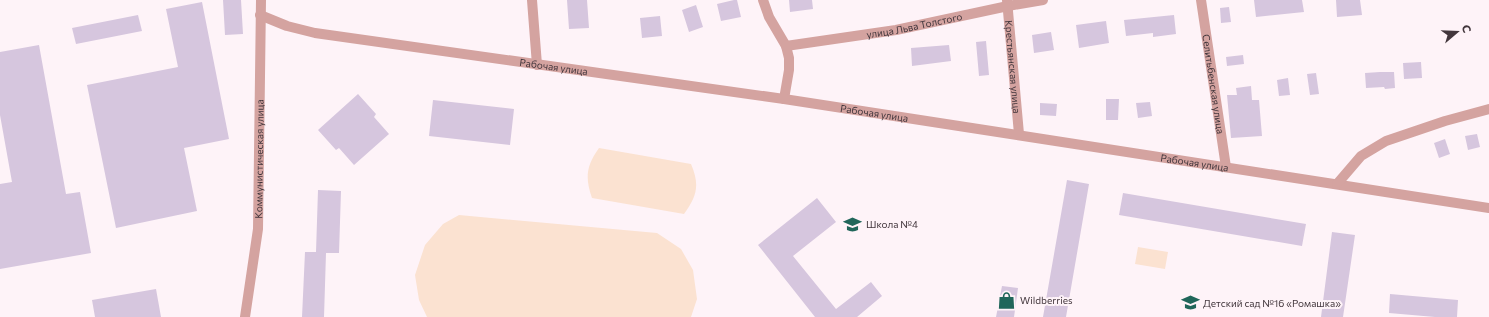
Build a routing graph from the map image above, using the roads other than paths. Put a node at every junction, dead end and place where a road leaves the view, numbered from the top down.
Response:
1 (260, 0) edge
2 (532, 0) edge
3 (763, 0) edge
4 (1043, 0) edge
5 (1201, 0) edge
6 (1008, 3) edge
7 (260, 15) junction
8 (786, 46) junction
9 (537, 65) junction
10 (784, 99) junction
11 (1489, 109) edge
12 (1019, 134) junction
13 (1226, 167) junction
14 (1336, 184) junction
15 (1489, 208) edge
16 (245, 317) edge

1 - 7 street, Коммунистическая улица
2 - 9 street
3 - 8 street
4 - 6 street, улица Льва Толстого
5 - 13 street, Селитьбенская улица
6 - 8 street, улица Льва Толстого
6 - 12 street, Крестьянская улица
7 - 9 street, Рабочая улица
7 - 16 street, Коммунистическая улица
8 - 10 street
9 - 10 street, Рабочая улица
10 - 12 street, Рабочая улица
11 - 14 street
12 - 13 street, Рабочая улица
13 - 14 street, Рабочая улица
14 - 15 street, Рабочая улица

